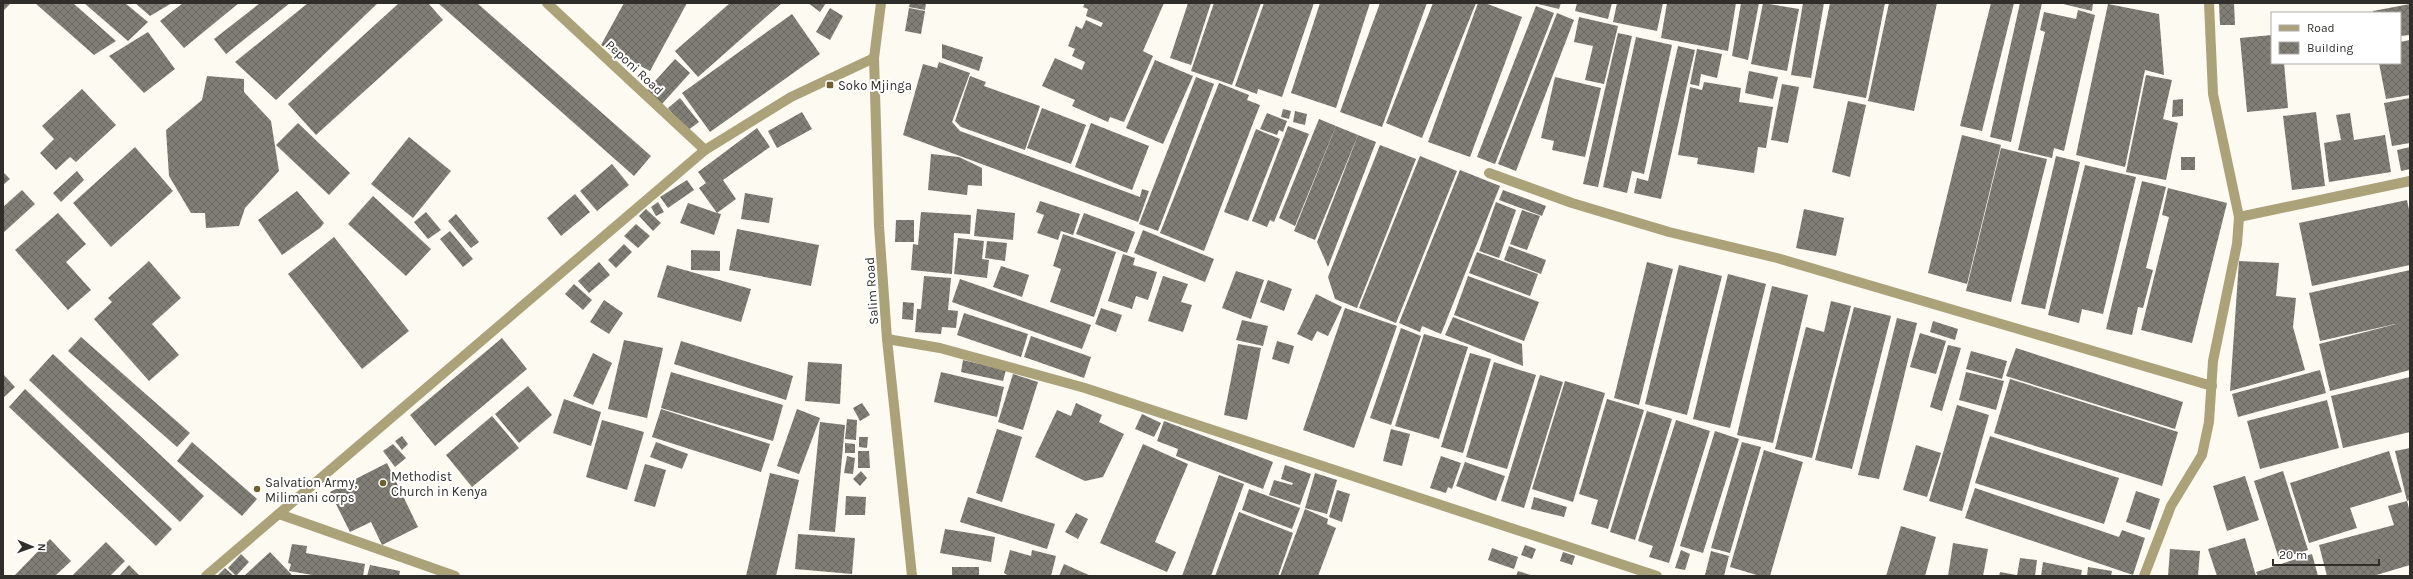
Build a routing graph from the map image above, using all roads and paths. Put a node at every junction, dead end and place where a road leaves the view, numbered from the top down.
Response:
1 (547, 3) edge
2 (881, 3) edge
3 (2209, 3) edge
4 (874, 58) junction
5 (705, 150) junction
6 (1489, 173) dead end
7 (2410, 181) edge
8 (2239, 217) junction
9 (888, 339) junction
10 (2212, 386) junction
11 (279, 514) junction
12 (206, 576) edge
13 (454, 576) edge
14 (912, 576) edge
15 (1658, 576) edge
16 (2144, 576) edge

1 - 5 street, Peponi Road
2 - 4 street, Salim Road
3 - 8 street
4 - 5 street
4 - 9 street, Salim Road
5 - 11 street
6 - 10 street
7 - 8 street
8 - 10 street
9 - 14 street, Salim Road
9 - 15 street
10 - 16 street
11 - 12 street
11 - 13 street

